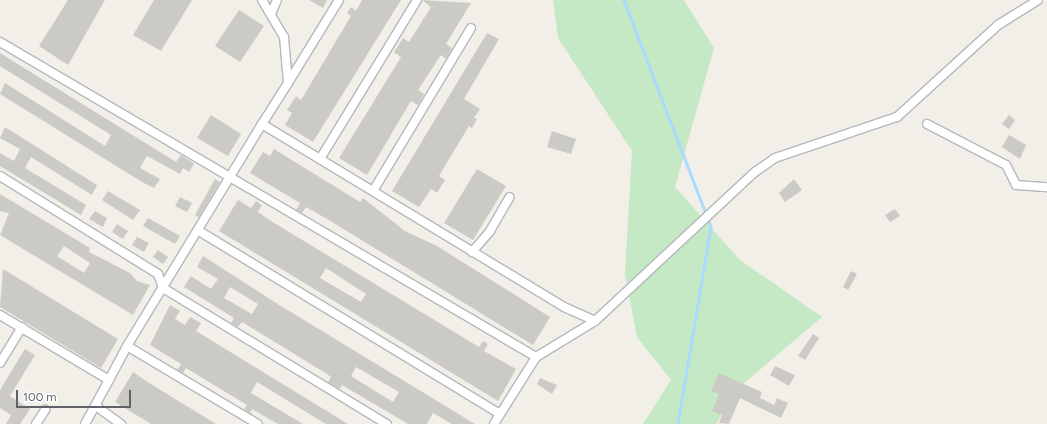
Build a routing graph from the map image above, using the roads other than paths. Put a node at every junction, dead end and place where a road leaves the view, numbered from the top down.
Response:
1 (262, 0) edge
2 (277, 0) edge
3 (339, 0) edge
4 (417, 0) edge
5 (1038, 0) edge
6 (271, 14) junction
7 (471, 28) dead end
8 (0, 42) edge
9 (288, 83) junction
10 (262, 124) junction
11 (927, 124) dead end
12 (320, 159) junction
13 (0, 176) edge
14 (230, 176) junction
15 (1047, 187) edge
16 (373, 191) junction
17 (510, 197) dead end
18 (199, 231) junction
19 (472, 252) junction
20 (163, 288) junction
21 (0, 315) edge
22 (595, 321) junction
23 (22, 327) junction
24 (127, 346) junction
25 (536, 357) junction
26 (0, 363) edge
27 (109, 380) junction
28 (96, 406) junction
29 (45, 410) dead end
30 (500, 414) junction
31 (36, 424) edge
32 (85, 424) edge
33 (121, 424) edge
34 (258, 424) edge
35 (387, 424) edge
36 (494, 424) edge

1 - 6 street
2 - 6 street
3 - 9 street
4 - 12 street
5 - 22 street
6 - 9 street
7 - 16 street
8 - 14 street
9 - 10 street
10 - 12 street
10 - 14 street
11 - 15 street
12 - 16 street
13 - 20 street
14 - 18 street
14 - 25 street
16 - 19 street
17 - 19 street
18 - 20 street
18 - 30 street
19 - 22 street
20 - 24 street
20 - 35 street
21 - 23 street
22 - 25 street
23 - 26 street
23 - 27 street
24 - 27 street
24 - 34 street
25 - 30 street
27 - 28 street
28 - 32 street
28 - 33 street
29 - 31 street
30 - 36 street

